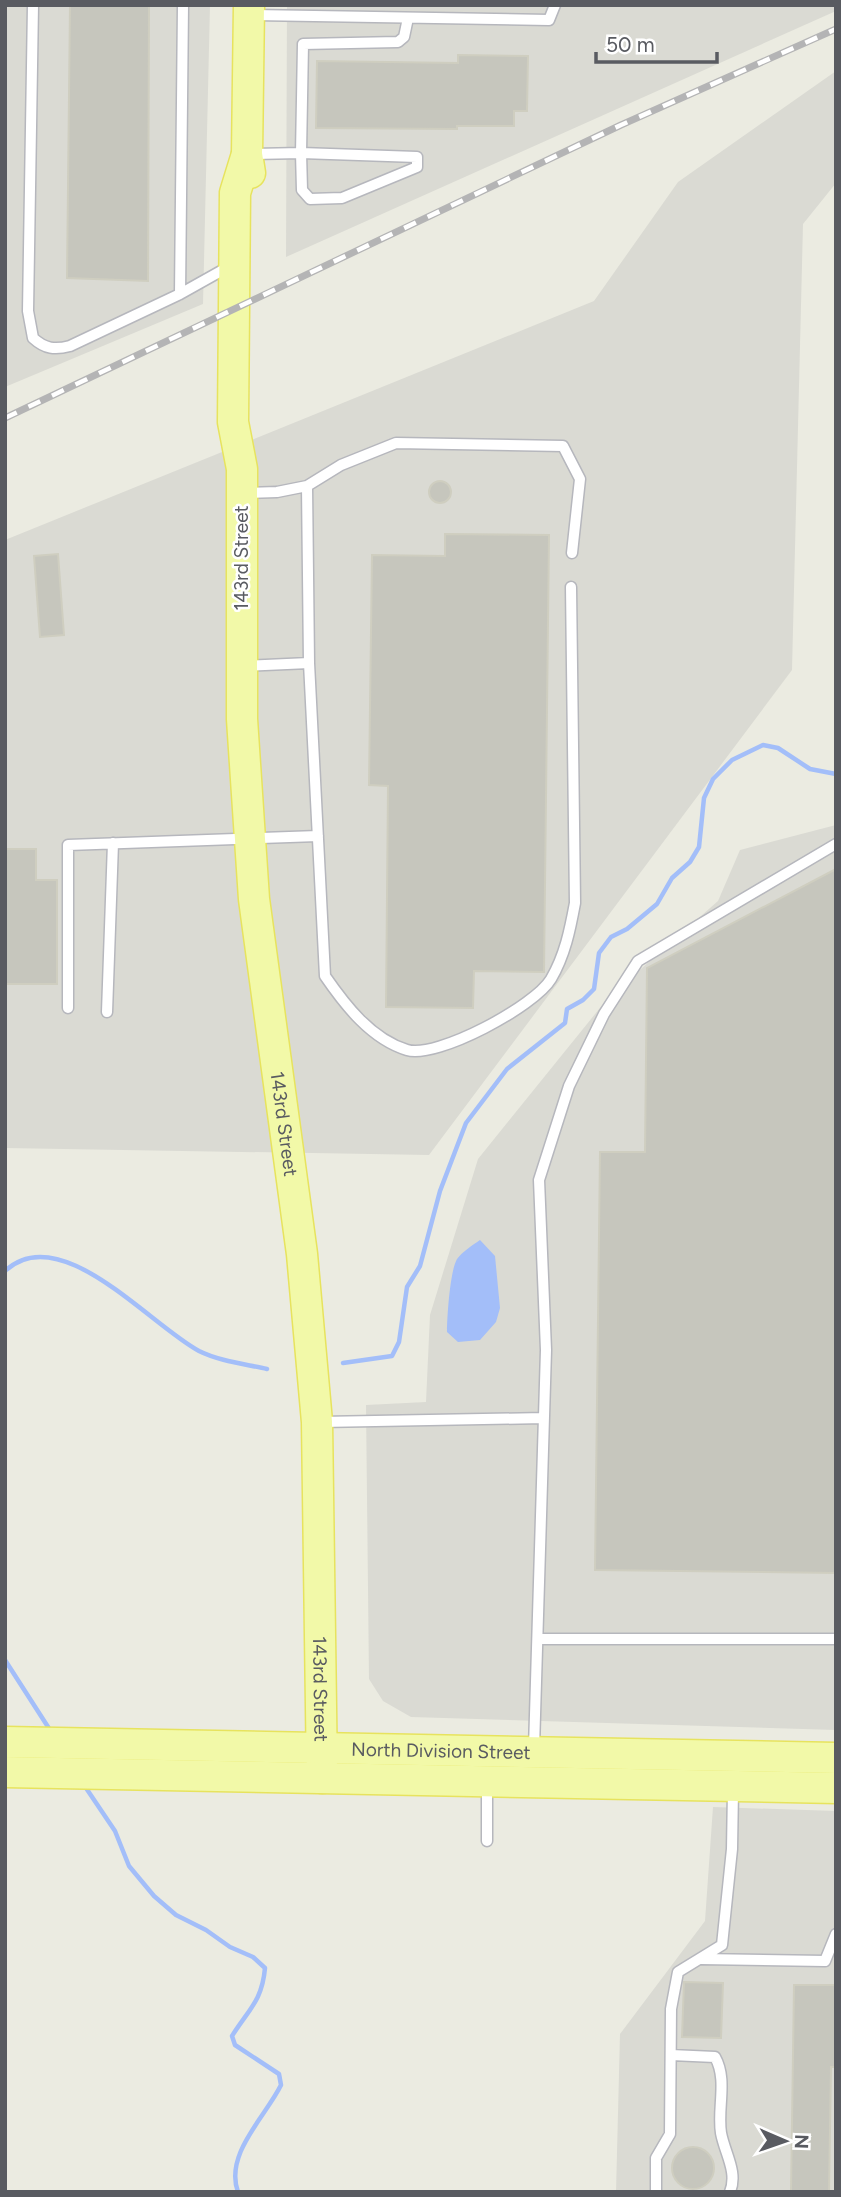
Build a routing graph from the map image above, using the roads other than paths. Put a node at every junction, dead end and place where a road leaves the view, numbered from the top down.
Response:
1 (33, 5) edge
2 (183, 5) edge
3 (555, 5) edge
4 (249, 10) edge
5 (408, 18) junction
6 (301, 153) junction
7 (247, 154) junction
8 (234, 263) junction
9 (180, 294) junction
10 (242, 481) junction
11 (307, 485) junction
12 (572, 553) dead end
13 (571, 587) dead end
14 (309, 663) junction
15 (241, 667) junction
16 (318, 836) junction
17 (248, 837) junction
18 (113, 843) junction
19 (836, 844) edge
20 (68, 1008) dead end
21 (107, 1012) dead end
22 (544, 1418) junction
23 (317, 1422) junction
24 (538, 1639) junction
25 (836, 1639) edge
26 (5, 1742) edge
27 (323, 1747) junction
28 (534, 1752) junction
29 (836, 1758) edge
30 (5, 1772) edge
31 (322, 1778) junction
32 (487, 1781) junction
33 (733, 1786) junction
34 (836, 1788) edge
35 (486, 1841) dead end
36 (836, 1934) edge
37 (699, 1959) junction
38 (671, 2055) junction
39 (656, 2192) edge
40 (730, 2192) edge

1 - 9 lane
2 - 9 lane
3 - 5 lane
4 - 5 lane
4 - 7 main road, 143rd Street
5 - 6 lane
6 - 6 lane
6 - 7 lane
7 - 8 main road, 143rd Street
7 - 10 main road, 143rd Street
8 - 9 lane
8 - 10 main road, 143rd Street
10 - 11 lane
10 - 15 main road, 143rd Street
11 - 12 lane
11 - 14 lane
13 - 16 lane
14 - 15 lane
14 - 16 lane
15 - 17 main road, 143rd Street
16 - 17 lane
17 - 18 lane
17 - 23 main road, 143rd Street
18 - 20 lane
18 - 21 lane
19 - 22 lane
22 - 23 lane
22 - 24 lane
23 - 27 main road, 143rd Street
24 - 25 lane
24 - 28 lane
26 - 27 main road, North Division Street
27 - 28 main road, North Division Street
27 - 31 main road, 143rd Street
28 - 29 main road, North Division Street
30 - 31 main road, North Division Street
31 - 32 main road, North Division Street
32 - 33 main road, North Division Street
32 - 35 lane
33 - 34 main road, North Division Street
33 - 37 lane
36 - 37 lane
37 - 38 lane
38 - 39 lane
38 - 40 lane

